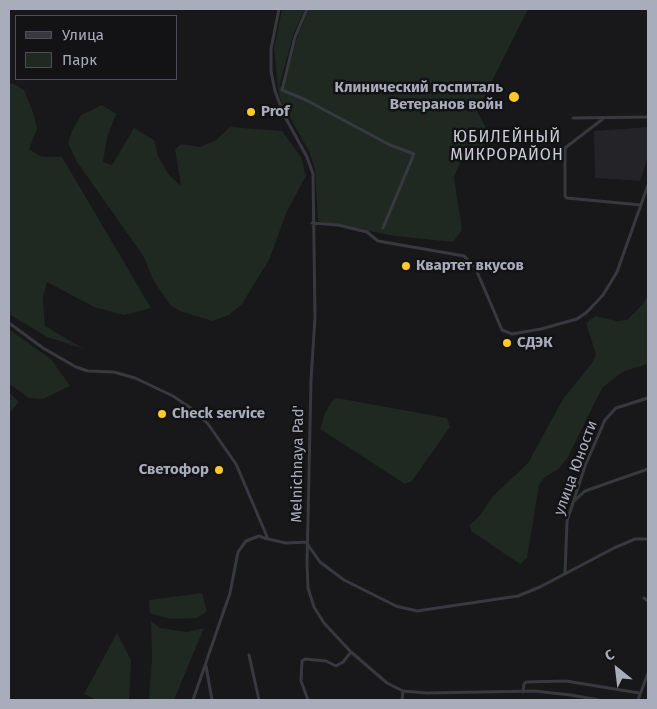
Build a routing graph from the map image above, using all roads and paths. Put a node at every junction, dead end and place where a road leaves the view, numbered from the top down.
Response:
1 (279, 9) edge
2 (307, 9) edge
3 (648, 117) edge
4 (573, 118) dead end
5 (604, 118) junction
6 (648, 185) edge
7 (641, 205) junction
8 (312, 223) junction
9 (383, 228) dead end
10 (9, 323) edge
11 (648, 398) edge
12 (648, 469) edge
13 (574, 502) junction
14 (268, 539) junction
15 (648, 539) edge
16 (307, 543) junction
17 (565, 574) junction
18 (644, 598) dead end
19 (648, 600) edge
20 (351, 652) junction
21 (249, 655) dead end
22 (206, 666) junction
23 (648, 673) edge
24 (403, 691) junction
25 (523, 692) junction
26 (639, 693) junction
27 (193, 700) edge
28 (212, 700) edge
29 (259, 700) edge
30 (308, 700) edge
31 (402, 700) edge
32 (599, 700) edge
33 (638, 700) edge

1 - 8 street, Melnichnaya Pad'
2 - 9 street
3 - 5 street
4 - 5 street
5 - 7 street
6 - 7 street
7 - 8 street
8 - 16 street, Melnichnaya Pad'
10 - 14 street
11 - 13 street, улица Юности
12 - 13 street
13 - 17 street, улица Юности
14 - 16 street
14 - 22 street
15 - 17 street
16 - 17 street
16 - 20 street, Melnichnaya Pad'
18 - 19 street
20 - 24 street, Melnichnaya Pad'
20 - 30 street
21 - 29 street
22 - 27 street
22 - 28 street
23 - 26 street
24 - 25 street, Melnichnaya Pad'
24 - 31 street
25 - 26 street
25 - 32 street, Melnichnaya Pad'
26 - 33 street

